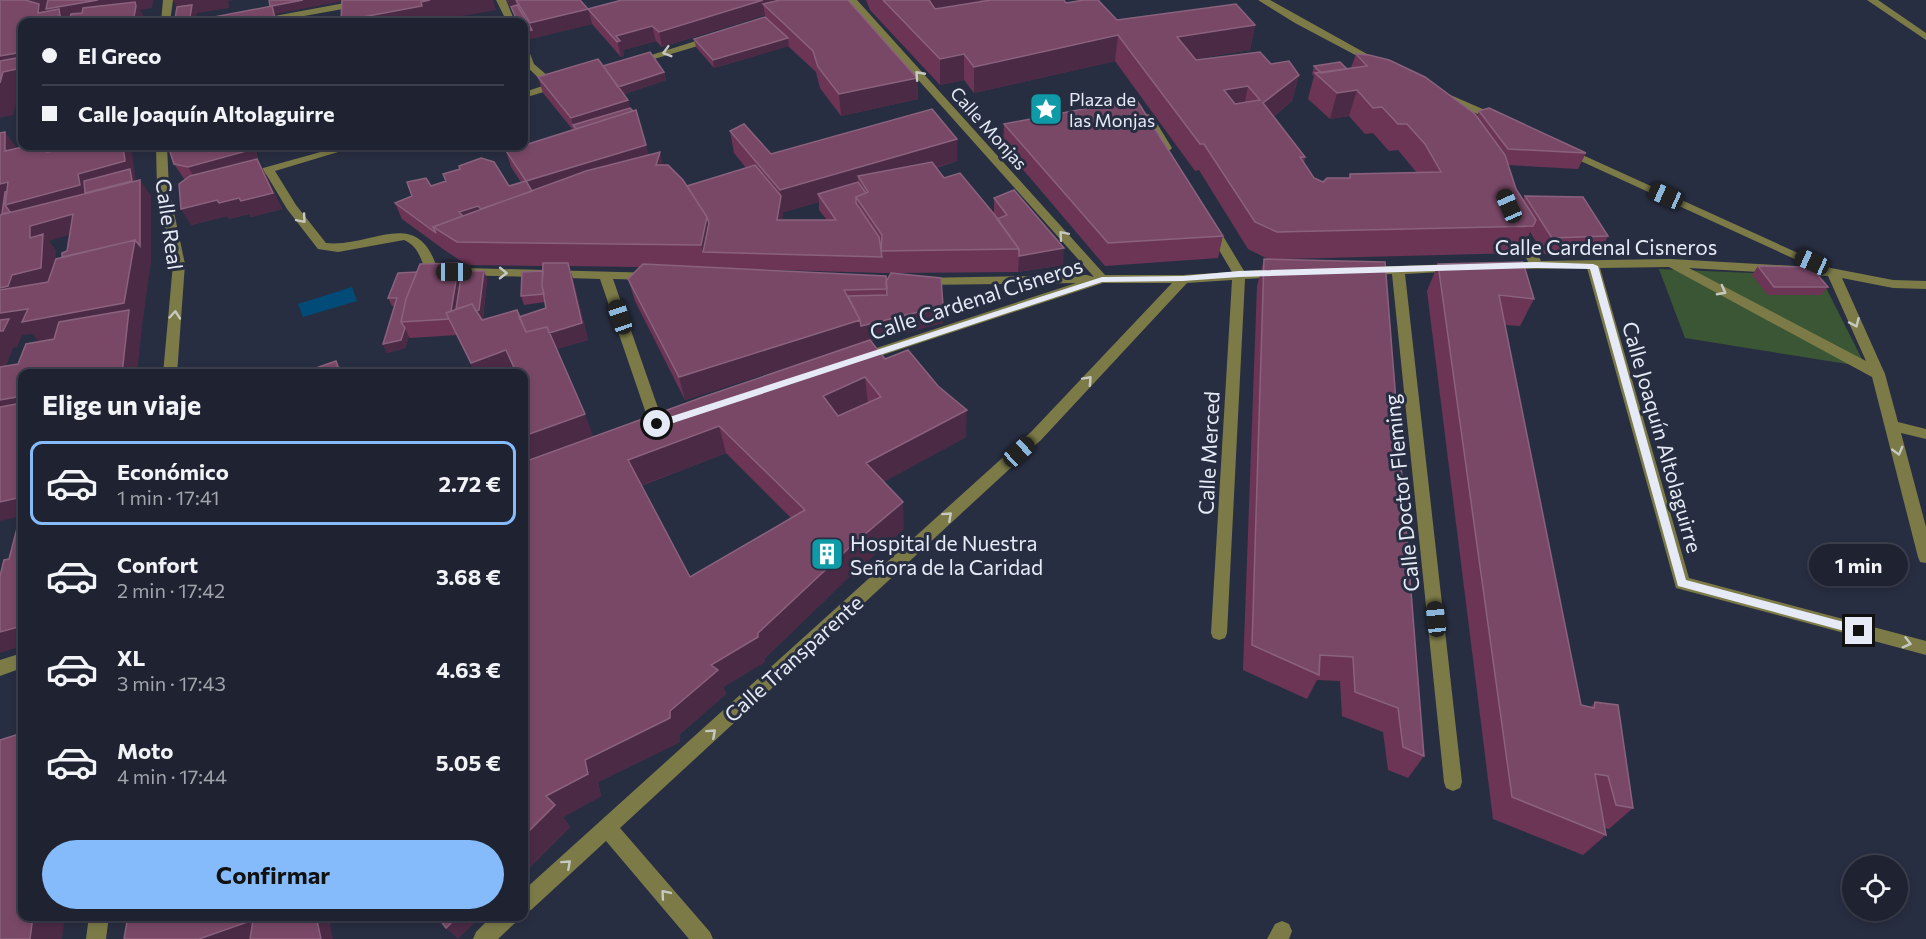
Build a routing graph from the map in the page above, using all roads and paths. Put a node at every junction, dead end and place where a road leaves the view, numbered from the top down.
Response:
1 (168, 0) edge
2 (376, 0) edge
3 (501, 0) edge
4 (852, 0) edge
5 (1263, 0) edge
6 (1872, 0) edge
7 (166, 18) edge
8 (279, 18) edge
9 (509, 18) edge
10 (722, 36) edge
11 (1926, 38) edge
12 (528, 60) edge
13 (621, 66) edge
14 (1391, 69) edge
15 (565, 82) edge
16 (554, 86) junction
17 (528, 94) edge
18 (1451, 112) edge
19 (1148, 117) edge
20 (1512, 126) edge
21 (1554, 146) edge
22 (161, 150) edge
23 (338, 150) edge
24 (1171, 156) edge
25 (269, 170) junction
26 (246, 176) edge
27 (1205, 215) edge
28 (1514, 216) edge
29 (1671, 263) junction
30 (1536, 265) junction
31 (1593, 266) junction
32 (1490, 267) edge
33 (1467, 268) edge
34 (1398, 270) junction
35 (1352, 271) edge
36 (1833, 272) junction
37 (1295, 273) edge
38 (605, 274) junction
39 (1239, 274) junction
40 (662, 276) edge
41 (1102, 279) junction
42 (1183, 279) junction
43 (904, 281) edge
44 (1926, 285) edge
45 (845, 363) edge
46 (170, 369) edge
47 (1878, 374) junction
48 (657, 425) edge
49 (1892, 426) junction
50 (1926, 434) edge
51 (1926, 557) edge
52 (1219, 633) dead end
53 (1926, 648) edge
54 (18, 662) edge
55 (0, 668) edge
56 (1453, 782) dead end
57 (608, 828) junction
58 (528, 899) edge
59 (98, 921) edge
60 (503, 921) edge
61 (96, 939) edge
62 (483, 939) edge
63 (703, 939) edge

1 - 7 street
2 - 8 street
3 - 9 street
41 -> 4 street, Calle Monjas
5 - 14 street
6 - 11 street
10 -> 13 street
12 - 16 street
15 - 16 street
16 - 17 street
18 - 20 street
19 - 24 street
21 - 36 street
46 -> 22 street, Calle Real
23 - 25 street
25 - 26 street
25 -> 38 street
27 - 39 street
28 - 30 street
29 - 31 street, Calle Cardenal Cisneros
29 - 36 street, Calle Cardenal Cisneros
29 -> 47 street
30 - 31 street, Calle Cardenal Cisneros
30 - 32 street, Calle Cardenal Cisneros
31 -> 53 street, Calle Joaquín Altolaguirre
33 - 34 street, Calle Cardenal Cisneros
34 - 35 street, Calle Cardenal Cisneros
34 - 56 street, Calle Doctor Fleming
36 - 44 street, Calle Cardenal Cisneros
36 -> 47 street
37 - 39 street, Calle Cardenal Cisneros
38 - 40 street
38 - 48 street
39 - 42 street, Calle Cardenal Cisneros
39 - 52 street, Calle Merced
41 - 42 street, Calle Cardenal Cisneros
41 - 43 street
41 - 45 street, Calle Cardenal Cisneros
57 -> 42 street, Calle Transparente
47 - 49 street
49 - 50 street
49 -> 51 street
54 - 55 street
58 -> 57 street, Calle Transparente
63 -> 57 street
59 - 61 street
60 - 62 street

